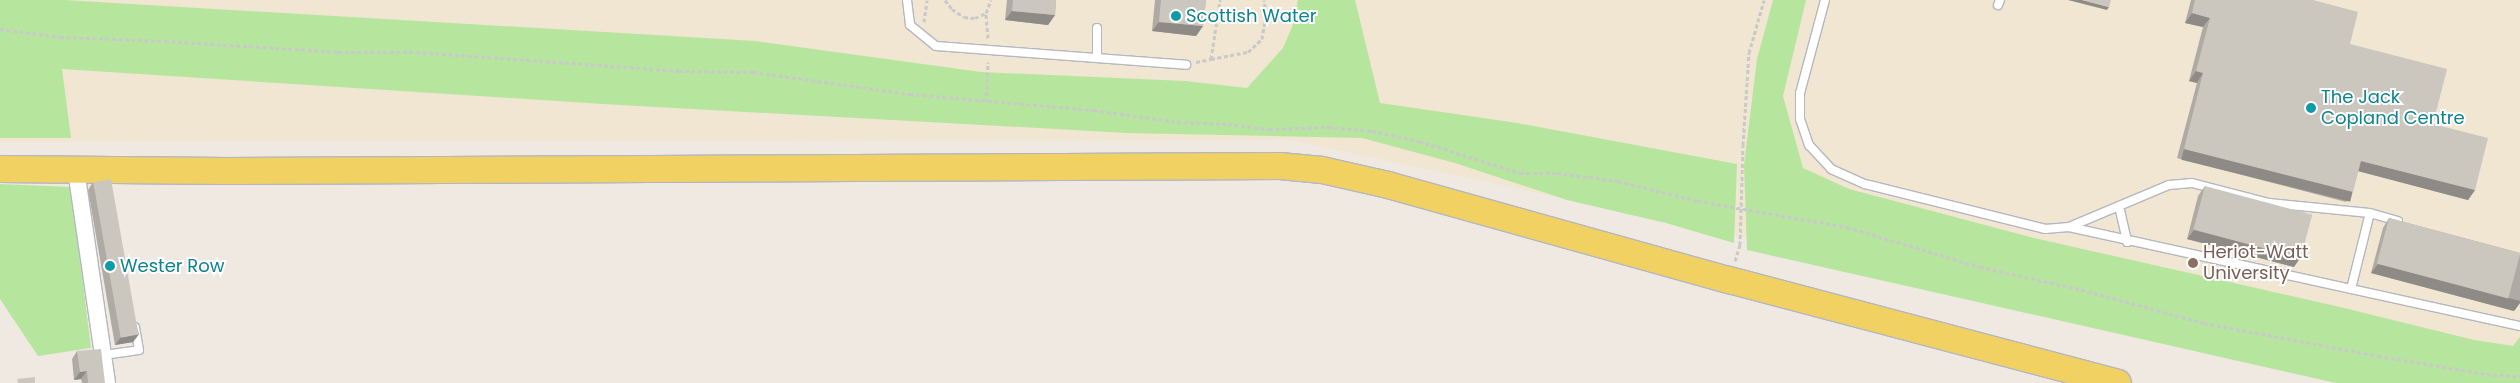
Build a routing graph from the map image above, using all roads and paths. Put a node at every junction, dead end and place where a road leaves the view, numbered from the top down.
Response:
1 (907, 0) edge
2 (927, 0) edge
3 (945, 0) edge
4 (990, 0) edge
5 (1220, 0) edge
6 (1264, 0) edge
7 (1764, 0) edge
8 (1825, 0) edge
9 (1097, 28) dead end
10 (921, 34) junction
11 (1097, 57) junction
12 (1211, 59) junction
13 (1186, 64) joint
14 (0, 170) edge
15 (76, 170) junction
16 (2119, 206) junction
17 (2370, 213) junction
18 (2408, 224) edge
19 (2069, 227) junction
20 (2127, 242) junction
21 (1729, 280) junction
22 (2351, 289) junction
23 (134, 322) edge
24 (2520, 326) edge
25 (104, 355) junction
26 (107, 383) edge
27 (2118, 383) edge

1 - 10 lane
2 - 10 path
3 - 4 path
5 - 12 path
6 - 12 path
7 - 21 path
8 - 19 lane
9 - 11 lane
10 - 11 lane
11 - 13 lane
12 - 13 path
14 - 15 main road
15 - 21 main road
15 - 25 street
16 - 17 lane
16 - 19 lane
16 - 20 lane
17 - 18 lane
17 - 22 lane
19 - 20 lane
20 - 22 lane
21 - 27 main road
22 - 24 lane
23 - 25 lane
25 - 26 street

